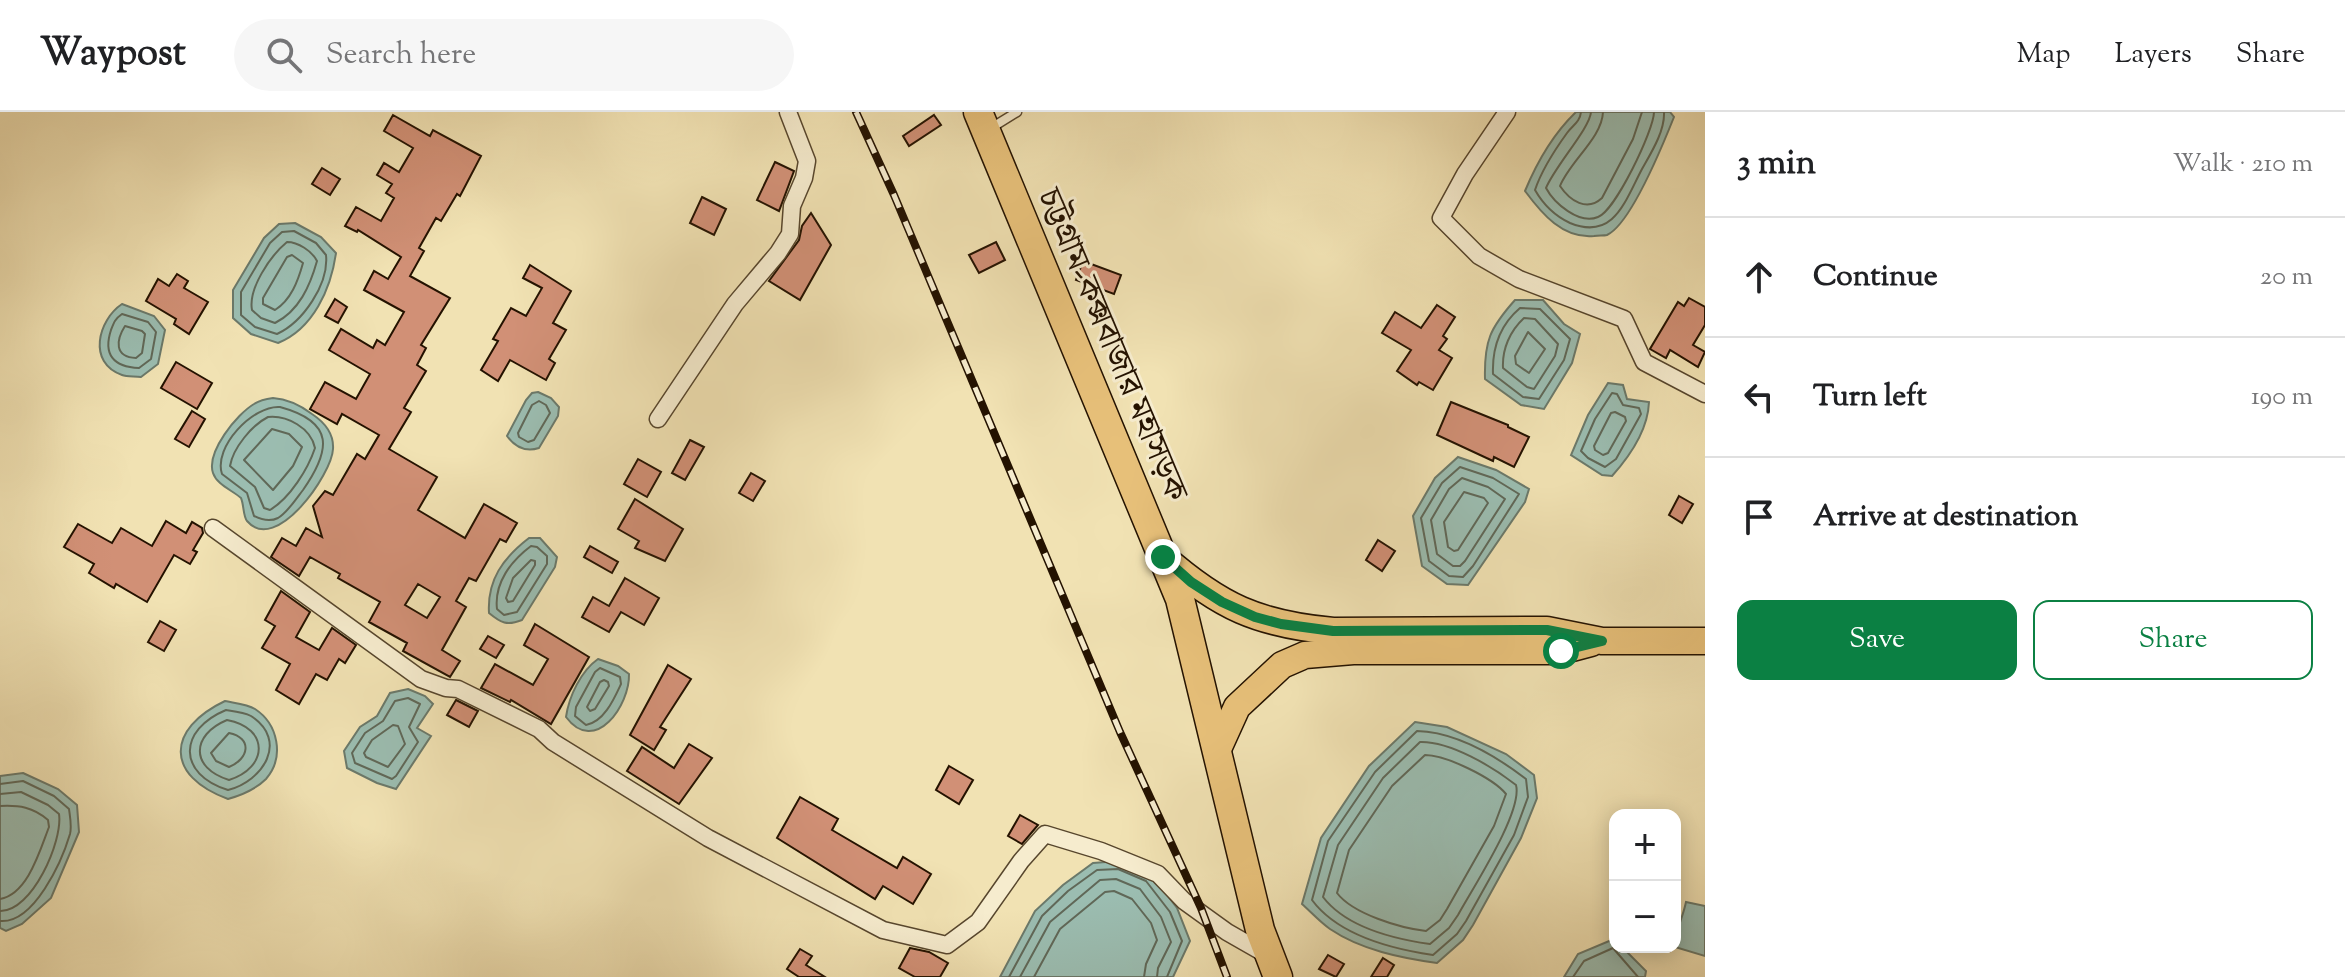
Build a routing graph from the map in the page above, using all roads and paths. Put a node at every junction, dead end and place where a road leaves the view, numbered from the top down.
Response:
1 (788, 112) edge
2 (1017, 112) edge
3 (1507, 112) edge
4 (982, 121) edge
5 (1705, 394) edge
6 (658, 419) dead end
7 (213, 528) dead end
8 (1163, 557) junction
9 (1602, 641) junction
10 (1705, 641) edge
11 (1217, 751) junction
12 (1274, 967) edge

1 - 6 street
2 - 4 lane
3 - 5 street
4 - 8 highway, চট্টগ্রাম-কক্সবাজার মহাসড়ক
7 - 12 street
8 - 9 main road
8 - 11 highway, চট্টগ্রাম-কক্সবাজার মহাসড়ক
9 - 10 main road
9 - 11 main road
11 - 12 highway, চট্টগ্রাম-কক্সবাজার মহাসড়ক

